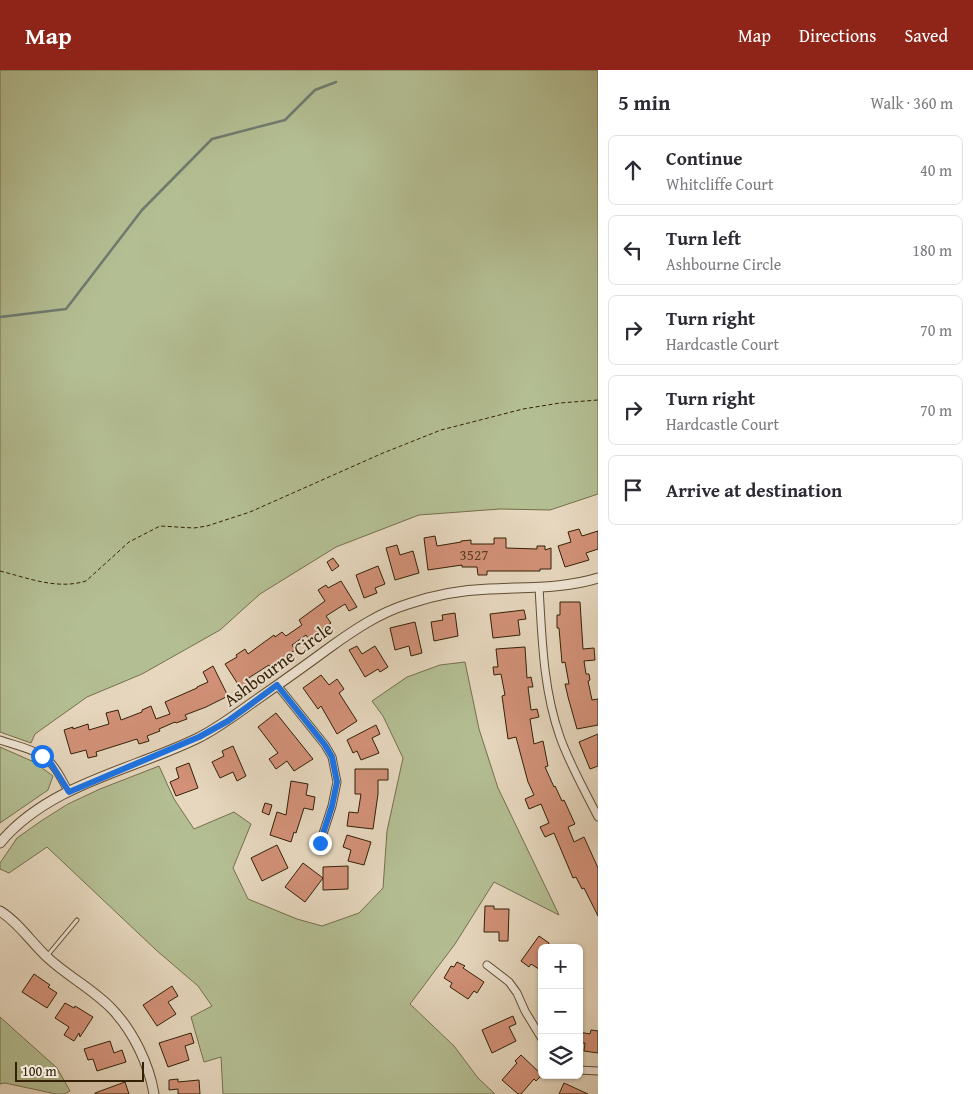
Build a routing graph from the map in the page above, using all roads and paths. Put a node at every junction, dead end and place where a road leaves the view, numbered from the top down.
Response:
1 (598, 400) edge
2 (0, 570) edge
3 (598, 578) edge
4 (539, 587) junction
5 (277, 685) junction
6 (0, 740) edge
7 (69, 792) junction
8 (598, 817) edge
9 (0, 842) edge
10 (320, 843) dead end
11 (0, 911) edge
12 (77, 920) dead end
13 (47, 957) junction
14 (487, 965) dead end
15 (539, 1034) edge
16 (583, 1070) edge
17 (598, 1071) edge
18 (154, 1094) edge

1 - 2 path
3 - 4 street, Ashbourne Circle
4 - 5 street, Ashbourne Circle
4 - 8 street
5 - 7 street, Ashbourne Circle
5 - 10 street
6 - 7 street
7 - 9 street, Ashbourne Circle
11 - 13 street
12 - 13 lane
13 - 18 street
14 - 15 street
16 - 17 street

